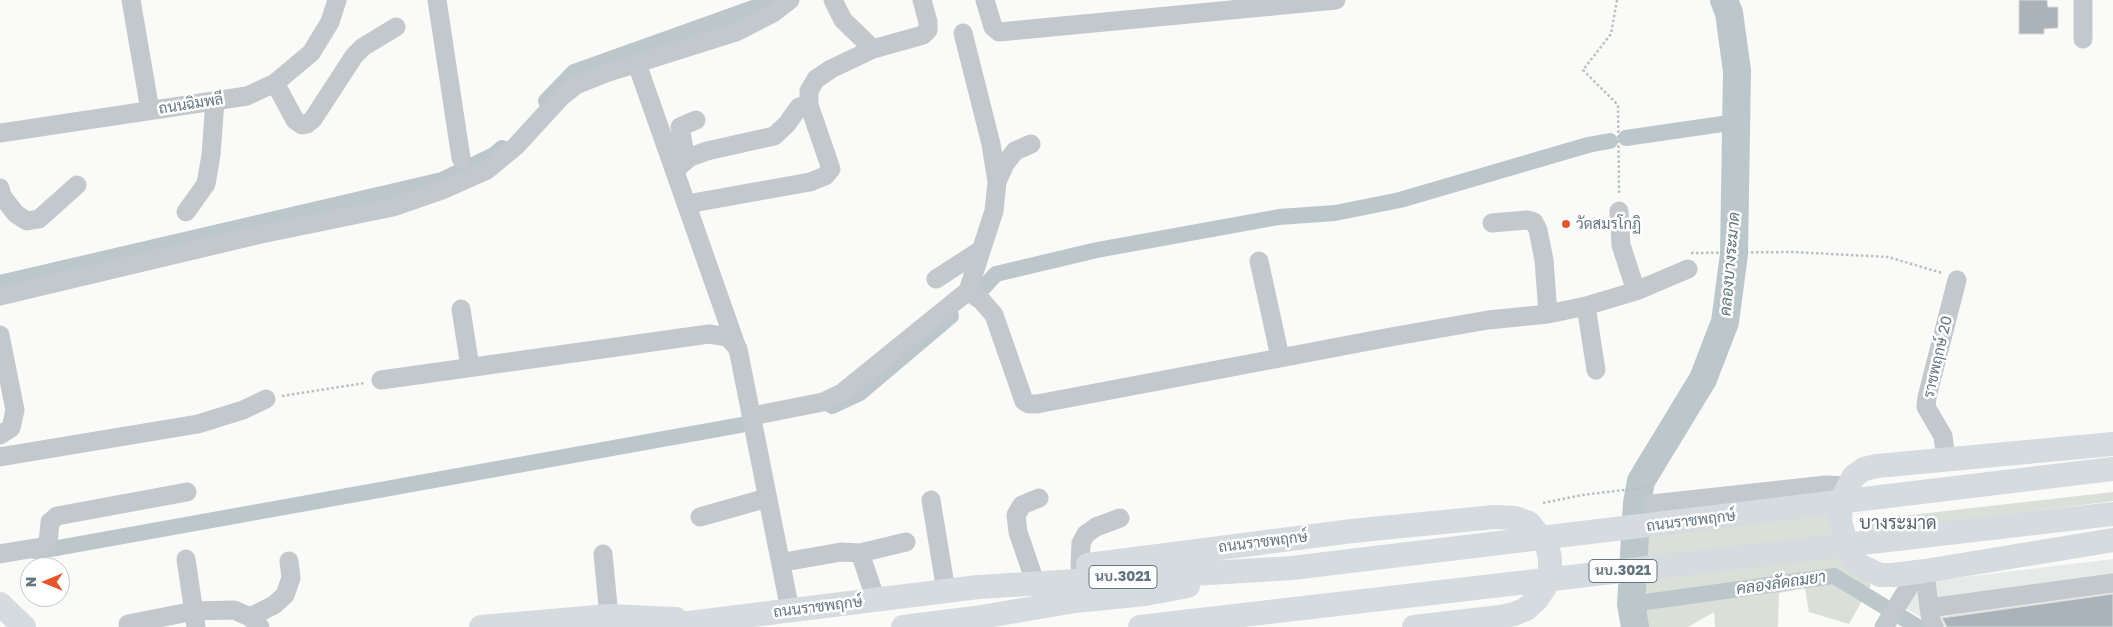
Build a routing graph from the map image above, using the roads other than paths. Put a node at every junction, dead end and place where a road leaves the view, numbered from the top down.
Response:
1 (131, 0) edge
2 (337, 0) edge
3 (438, 0) edge
4 (790, 0) edge
5 (833, 0) edge
6 (922, 0) edge
7 (986, 0) edge
8 (1336, 0) edge
9 (2083, 0) edge
10 (396, 27) dead end
11 (963, 33) dead end
12 (2083, 39) dead end
13 (873, 49) junction
14 (637, 64) junction
15 (275, 83) junction
16 (215, 101) junction
17 (809, 105) junction
18 (150, 110) junction
19 (696, 120) dead end
20 (0, 133) edge
21 (1031, 144) dead end
22 (461, 158) dead end
23 (681, 165) junction
24 (997, 182) junction
25 (77, 185) dead end
26 (0, 188) edge
27 (687, 204) junction
28 (1619, 211) road end
29 (186, 212) dead end
30 (1492, 223) dead end
31 (981, 250) junction
32 (1259, 260) dead end
33 (1688, 268) road end
34 (936, 280) dead end
35 (1957, 280) road end
36 (968, 291) junction
37 (1636, 291) junction
38 (0, 296) edge
39 (1586, 306) junction
40 (461, 309) dead end
41 (1548, 314) junction
42 (0, 335) edge
43 (738, 349) junction
44 (1280, 357) junction
45 (470, 367) junction
46 (1596, 370) dead end
47 (381, 380) road end
48 (266, 399) road end
49 (752, 416) junction
50 (0, 435) edge
51 (2112, 444) edge
52 (0, 457) edge
53 (1946, 460) junction
54 (2113, 469) edge
55 (1848, 486) junction
56 (187, 492) dead end
57 (1651, 495) road end
58 (767, 498) junction
59 (1038, 498) dead end
60 (931, 500) dead end
61 (2103, 515) edge
62 (700, 517) dead end
63 (1120, 518) dead end
64 (2113, 540) edge
65 (906, 542) dead end
66 (860, 553) junction
67 (0, 554) edge
68 (603, 554) dead end
69 (186, 559) dead end
70 (289, 561) dead end
71 (790, 561) dead end
72 (1080, 566) junction
73 (1268, 570) junction
74 (1921, 571) junction
75 (1032, 573) junction
76 (2113, 583) edge
77 (978, 587) junction
78 (946, 591) junction
79 (876, 600) junction
80 (0, 604) edge
81 (1929, 608) junction
82 (790, 610) junction
83 (609, 616) junction
84 (195, 619) edge
85 (1888, 620) edge
86 (699, 621) junction
87 (255, 622) edge
88 (128, 624) dead end
89 (1146, 626) edge
90 (24, 627) edge
91 (481, 627) edge
92 (657, 627) edge
93 (903, 627) edge
94 (1414, 627) edge
95 (1934, 627) edge

1 - 18 street
2 - 15 street, ถนนฉิมพลี
3 - 22 street
4 - 14 street
5 - 13 street
6 - 13 street
7 - 8 street
9 - 12 street
10 - 15 street
11 - 24 street
13 - 17 street
14 - 23 street
14 - 38 street
15 - 16 street, ถนนฉิมพลี
16 - 18 street, ถนนฉิมพลี
16 - 29 street
17 - 23 street
17 - 27 street
18 - 20 street, ถนนฉิมพลี
19 - 23 street
21 - 24 street
23 - 27 street
24 - 31 street
25 - 26 street
27 - 43 street
28 - 37 street
30 - 41 street
31 - 34 street
31 - 36 street
32 - 44 street
33 - 37 street
35 - 53 street, ราชพฤกษ์ 20
36 - 44 street
36 - 49 street
37 - 39 street
39 - 41 street
39 - 46 street
40 - 45 street
41 - 44 street
42 - 50 street
43 - 45 street
43 - 49 street
45 - 47 street
48 - 52 street
49 - 58 street
51 - 53 main road
53 - 55 main road
54 - 73 main road, ถนนราชพฤกษ์ / นบ.3021
55 - 57 street
55 - 74 main road
56 - 67 street
58 - 62 street
58 - 82 street
59 - 75 street
60 - 78 street
61 - 89 main road, นบ.3021
63 - 72 street
64 - 74 main road
65 - 66 street
66 - 71 street
66 - 79 street
68 - 83 street
69 - 84 street
70 - 87 street
72 - 75 main road, ถนนราชพฤกษ์
72 - 94 main road, ถนนราชพฤกษ์
73 - 77 main road, ถนนราชพฤกษ์ / นบ.3021
73 - 93 main road
74 - 81 street
74 - 85 street
75 - 77 main road, ถนนราชพฤกษ์
76 - 81 street
77 - 78 main road, ถนนราชพฤกษ์ / นบ.3021
78 - 79 main road, ถนนราชพฤกษ์ / นบ.3021
79 - 82 main road, ถนนราชพฤกษ์ / นบ.3021
80 - 90 main road
81 - 95 street
82 - 86 main road, ถนนราชพฤกษ์ / นบ.3021
83 - 86 main road
83 - 91 main road
84 - 87 street
84 - 88 street
86 - 92 main road, ถนนราชพฤกษ์ / นบ.3021

